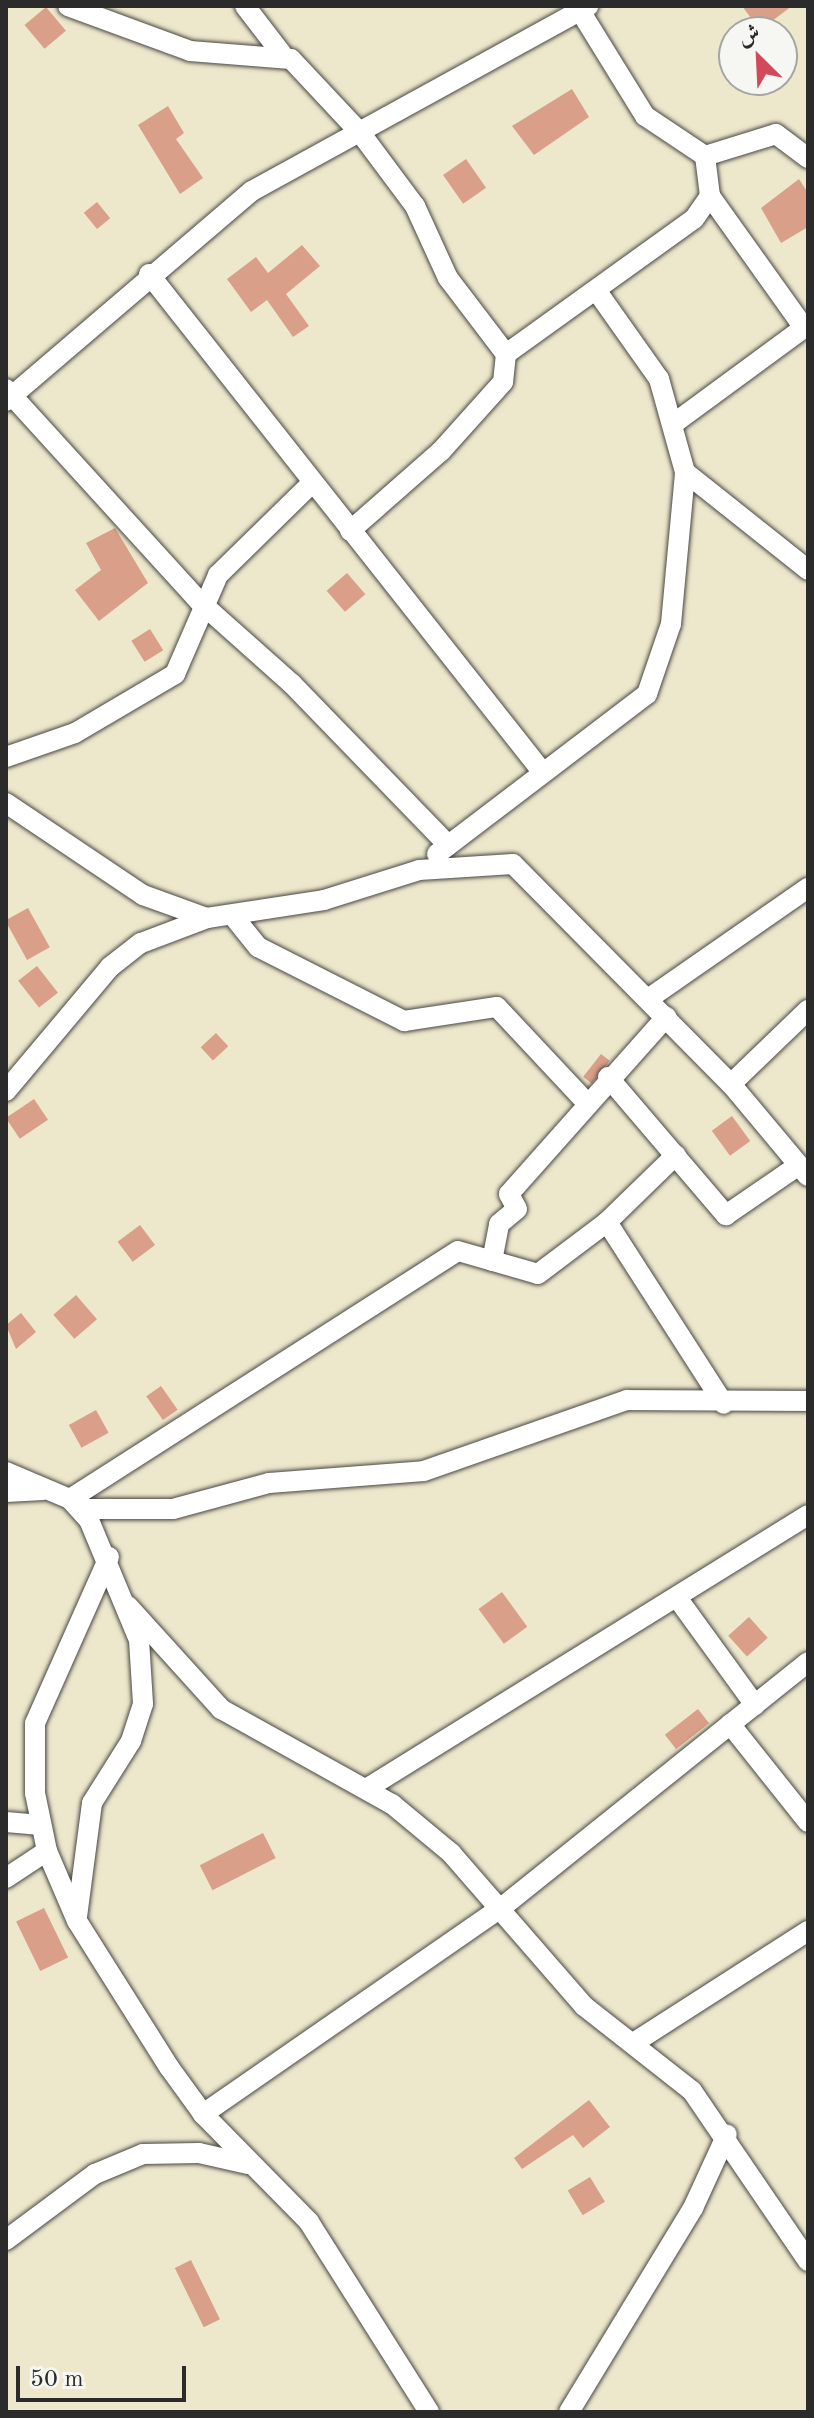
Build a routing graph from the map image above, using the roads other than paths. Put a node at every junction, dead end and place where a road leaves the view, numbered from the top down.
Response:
1 (68, 6) edge
2 (245, 6) edge
3 (581, 7) edge
4 (282, 54) junction
5 (362, 135) junction
6 (803, 145) edge
7 (705, 156) junction
8 (710, 196) junction
9 (149, 274) junction
10 (596, 290) junction
11 (806, 327) edge
12 (506, 354) junction
13 (8, 396) edge
14 (673, 424) junction
15 (685, 472) junction
16 (312, 483) junction
17 (350, 531) junction
18 (808, 570) edge
19 (200, 602) junction
20 (6, 757) edge
21 (540, 769) junction
22 (6, 803) edge
23 (448, 845) junction
24 (419, 870) junction
25 (808, 888) edge
26 (233, 916) junction
27 (207, 918) junction
28 (648, 999) junction
29 (808, 1010) edge
30 (666, 1017) junction
31 (608, 1077) junction
32 (731, 1084) junction
33 (6, 1091) edge
34 (586, 1102) junction
35 (676, 1155) junction
36 (804, 1171) edge
37 (607, 1222) junction
38 (492, 1261) junction
39 (808, 1401) edge
40 (724, 1404) junction
41 (6, 1472) edge
42 (47, 1490) junction
43 (6, 1492) edge
44 (75, 1504) junction
45 (808, 1515) edge
46 (109, 1557) junction
47 (678, 1599) junction
48 (128, 1606) junction
49 (808, 1662) edge
50 (755, 1705) junction
51 (730, 1724) junction
52 (366, 1789) junction
53 (6, 1822) edge
54 (808, 1822) edge
55 (41, 1825) junction
56 (47, 1851) junction
57 (6, 1878) edge
58 (501, 1908) junction
59 (77, 1921) junction
60 (808, 1931) edge
61 (635, 2042) junction
62 (203, 2114) junction
63 (727, 2134) junction
64 (248, 2164) junction
65 (6, 2240) edge
66 (808, 2261) edge
67 (429, 2412) edge
68 (569, 2412) edge

1 - 4 street
2 - 4 street
3 - 5 street
3 - 7 street
4 - 5 street
5 - 9 street
5 - 12 street
6 - 7 street
7 - 8 street
8 - 10 street
8 - 11 street
9 - 13 street
9 - 16 street
10 - 12 street
10 - 14 street
11 - 14 street
12 - 17 street
13 - 19 street
14 - 15 street
15 - 18 street
15 - 21 street
16 - 17 street
16 - 19 street
17 - 21 street
19 - 20 street
19 - 23 street
21 - 23 street
22 - 27 street
23 - 24 street
24 - 26 street
24 - 28 street
25 - 28 street
26 - 27 street
26 - 34 street
27 - 33 street
28 - 30 street
29 - 32 street
30 - 31 street
30 - 32 street
31 - 34 street
31 - 35 street
32 - 36 street
34 - 38 street
35 - 36 street
35 - 37 street
37 - 38 street
37 - 40 street
38 - 44 street
39 - 40 street
40 - 44 street
41 - 42 street
42 - 43 street
42 - 44 street
44 - 46 street
45 - 47 street
46 - 48 street
46 - 55 street
47 - 50 street
47 - 52 street
48 - 52 street
48 - 59 street
49 - 50 street
50 - 51 street
51 - 54 street
51 - 58 street
52 - 58 street
53 - 55 street
55 - 56 street
56 - 57 street
56 - 59 street
58 - 61 street
58 - 62 street
59 - 62 street
60 - 61 street
61 - 63 street
62 - 64 street
63 - 66 street
63 - 68 street
64 - 65 street
64 - 67 street

